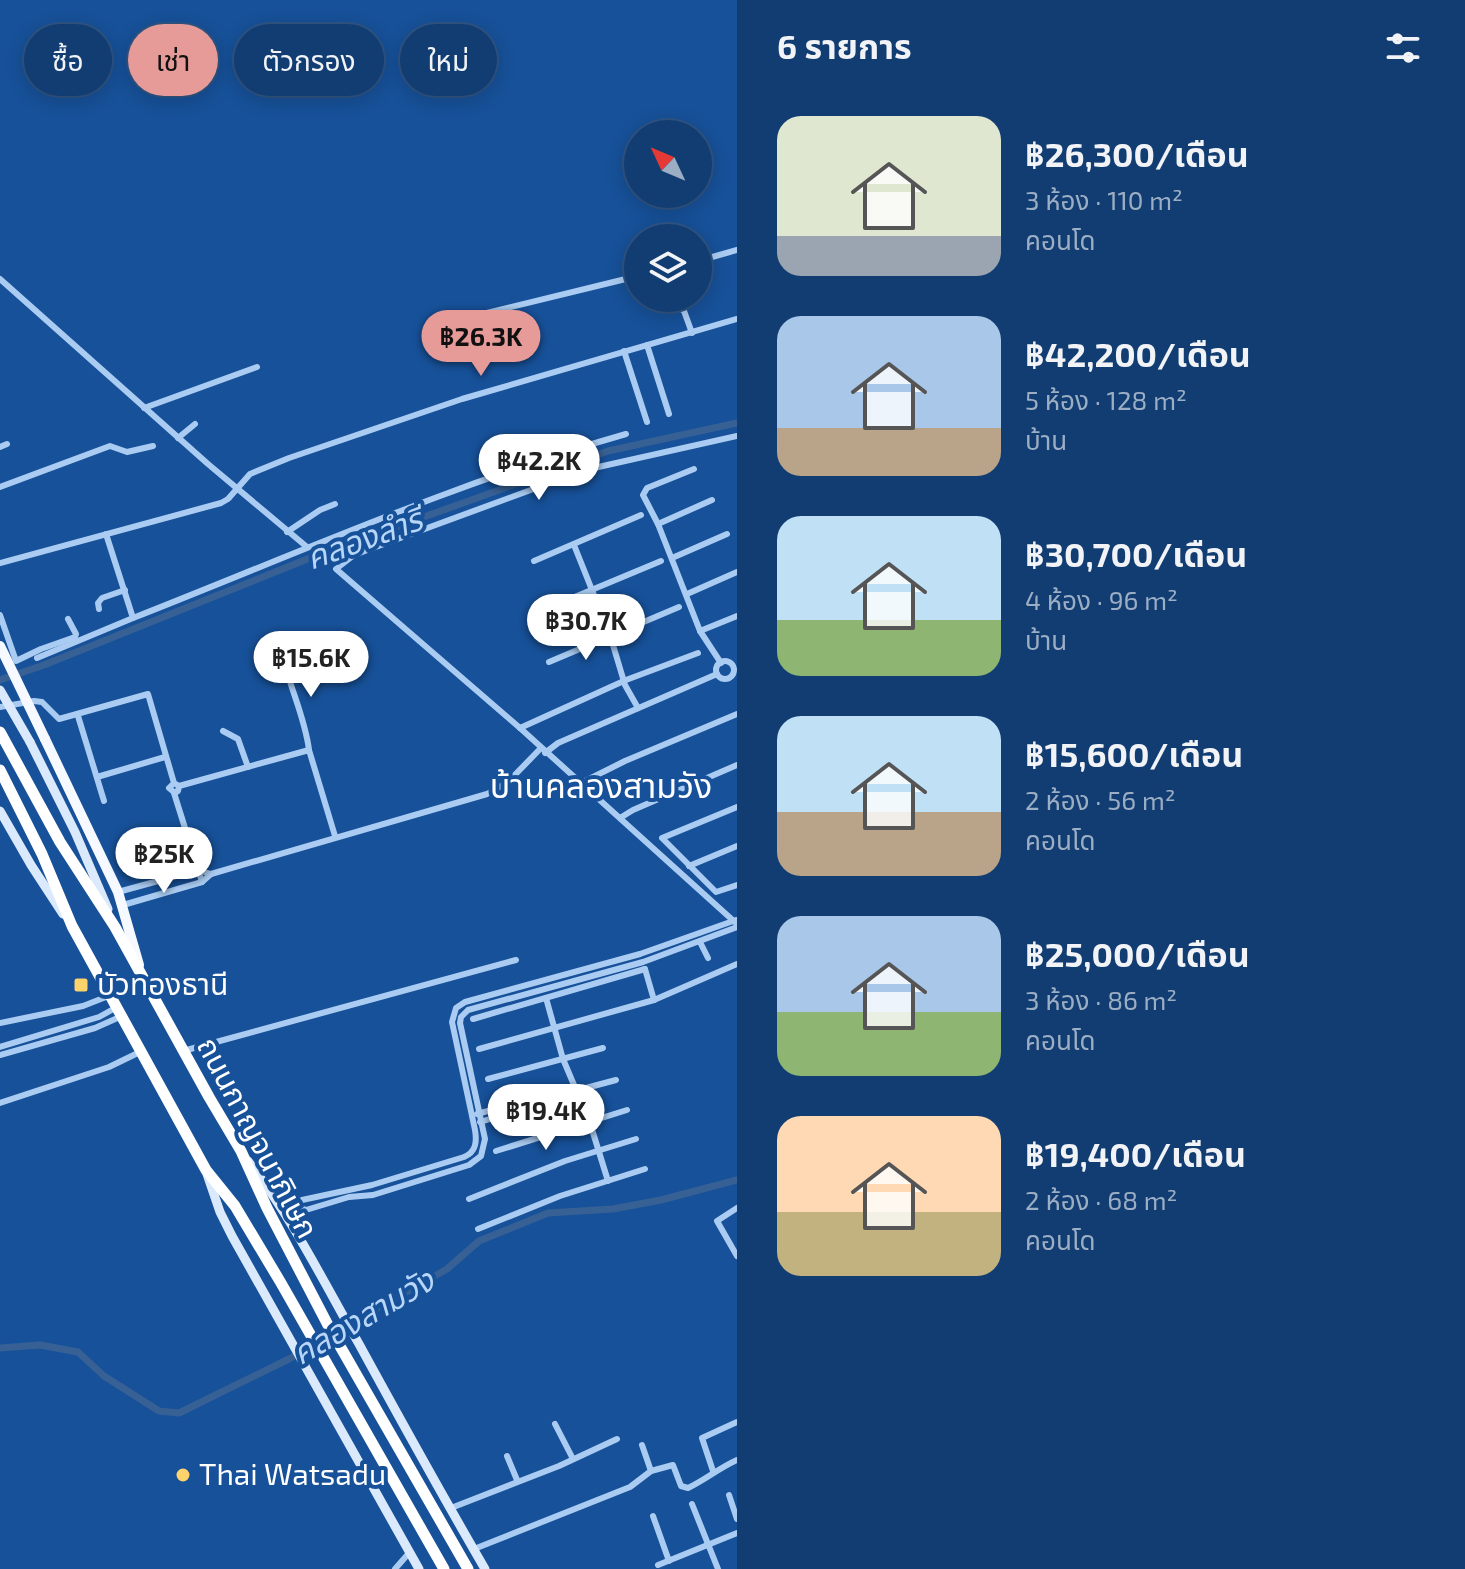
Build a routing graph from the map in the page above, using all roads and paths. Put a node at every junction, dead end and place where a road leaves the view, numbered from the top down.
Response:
1 (737, 250) edge
2 (712, 257) edge
3 (0, 279) edge
4 (624, 279) edge
5 (684, 312) edge
6 (737, 319) edge
7 (429, 327) dead end
8 (692, 333) junction
9 (647, 345) junction
10 (624, 351) junction
11 (257, 367) dead end
12 (144, 408) junction
13 (669, 414) dead end
14 (647, 422) dead end
15 (195, 424) dead end
16 (182, 434) junction
17 (626, 434) dead end
18 (737, 436) edge
19 (153, 446) dead end
20 (694, 469) dead end
21 (0, 487) edge
22 (238, 487) junction
23 (712, 500) dead end
24 (335, 504) dead end
25 (641, 515) dead end
26 (658, 524) junction
27 (287, 532) junction
28 (106, 534) junction
29 (727, 534) dead end
30 (574, 545) junction
31 (307, 547) junction
32 (672, 558) junction
33 (534, 561) dead end
34 (661, 561) dead end
35 (0, 563) edge
36 (737, 572) edge
37 (125, 590) junction
38 (592, 591) junction
39 (687, 594) junction
40 (679, 607) dead end
41 (99, 609) dead end
42 (541, 611) dead end
43 (0, 615) edge
44 (737, 616) edge
45 (133, 618) junction
46 (68, 619) dead end
47 (700, 631) junction
48 (610, 635) junction
49 (3, 643) edge
50 (282, 653) dead end
51 (698, 653) dead end
52 (37, 658) dead end
53 (549, 662) dead end
54 (721, 663) junction
55 (735, 666) edge
56 (717, 674) junction
57 (626, 680) junction
58 (0, 690) edge
59 (0, 707) edge
60 (638, 708) junction
61 (737, 714) edge
62 (78, 716) junction
63 (520, 728) junction
64 (223, 731) dead end
65 (0, 732) edge
66 (309, 750) junction
67 (543, 751) junction
68 (165, 757) junction
69 (737, 765) edge
70 (248, 767) junction
71 (0, 770) edge
72 (97, 777) junction
73 (579, 784) junction
74 (176, 785) junction
75 (104, 801) dead end
76 (737, 807) edge
77 (0, 811) edge
78 (620, 818) junction
79 (0, 827) edge
80 (14, 834) junction
81 (335, 836) junction
82 (737, 846) edge
83 (689, 866) junction
84 (198, 870) junction
85 (211, 874) junction
86 (164, 879) junction
87 (202, 882) junction
88 (737, 885) edge
89 (118, 892) junction
90 (168, 892) junction
91 (123, 905) junction
92 (736, 923) edge
93 (72, 926) junction
94 (115, 927) junction
95 (699, 939) junction
96 (708, 958) dead end
97 (516, 960) dead end
98 (643, 962) junction
99 (737, 964) edge
100 (141, 972) junction
101 (541, 986) junction
102 (111, 995) junction
103 (546, 998) junction
104 (654, 1000) junction
105 (120, 1012) junction
106 (473, 1019) dead end
107 (0, 1023) edge
108 (555, 1029) junction
109 (0, 1047) edge
110 (603, 1048) dead end
111 (479, 1049) dead end
112 (142, 1051) junction
113 (183, 1051) junction
114 (0, 1055) edge
115 (563, 1059) junction
116 (488, 1079) dead end
117 (616, 1080) dead end
118 (573, 1091) junction
119 (0, 1103) edge
120 (627, 1110) dead end
121 (480, 1113) junction
122 (472, 1120) junction
123 (482, 1122) junction
124 (590, 1123) junction
125 (636, 1139) dead end
126 (241, 1151) junction
127 (496, 1151) dead end
128 (600, 1152) junction
129 (645, 1169) dead end
130 (206, 1170) junction
131 (608, 1181) junction
132 (382, 1182) junction
133 (385, 1191) junction
134 (323, 1195) junction
135 (469, 1199) dead end
136 (325, 1204) junction
137 (737, 1208) edge
138 (290, 1209) junction
139 (478, 1229) dead end
140 (737, 1256) edge
141 (737, 1422) edge
142 (555, 1424) dead end
143 (617, 1439) dead end
144 (642, 1445) dead end
145 (507, 1456) dead end
146 (573, 1459) junction
147 (737, 1460) edge
148 (651, 1471) junction
149 (713, 1471) junction
150 (517, 1480) junction
151 (729, 1495) dead end
152 (692, 1504) dead end
153 (451, 1508) junction
154 (653, 1516) dead end
155 (737, 1519) edge
156 (737, 1533) edge
157 (707, 1545) junction
158 (474, 1549) junction
159 (409, 1553) junction
160 (669, 1561) junction
161 (658, 1565) dead end
162 (395, 1569) edge
163 (419, 1569) edge
164 (444, 1569) edge
165 (468, 1569) edge
166 (485, 1569) edge
167 (718, 1569) edge

1 - 2 street
3 - 12 street
4 - 7 street
5 - 8 street
6 - 8 street
8 - 9 street
9 - 10 street
9 - 13 street
10 - 14 street
10 - 22 street
11 - 12 street
12 - 16 street
15 - 16 street
16 - 22 street
17 - 31 street
18 - 63 street
19 - 21 street
20 - 26 street
22 - 27 street
22 - 28 street
23 - 26 street
24 - 27 street
25 - 30 street
26 - 32 street
27 - 31 street
28 - 35 street
28 - 37 street
29 - 32 street
30 - 33 street
30 - 38 street
31 - 45 street
32 - 39 street
34 - 38 street
36 - 39 street
37 - 41 street
37 - 45 street
38 - 42 street
38 - 48 street
39 - 47 street
40 - 48 street
43 - 49 street
44 - 47 street
45 - 52 street
46 - 49 street
47 - 54 street
48 - 53 street
48 - 57 street
49 - 89 main road, bridge
50 - 66 street
51 - 57 street
54 - 55 street
54 - 56 street
55 - 56 street
56 - 60 street
57 - 60 street
57 - 63 street
58 - 94 main road, bridge
59 - 62 street
60 - 67 street
61 - 73 street
62 - 68 street
62 - 72 street
63 - 67 street
64 - 70 street
65 - 94 highway, ถนนกาญจนาภิเษก
66 - 70 street
66 - 81 street
67 - 73 street
67 - 81 street
68 - 72 street
68 - 74 street
69 - 78 street
70 - 74 street
71 - 93 highway, ถนนกาญจนาภิเษก
72 - 75 street
73 - 78 street
74 - 84 street
76 - 83 street
77 - 80 main road
78 - 92 street
79 - 80 street
80 - 93 main road
81 - 85 street
82 - 83 street
83 - 88 street
84 - 85 street
84 - 86 street
84 - 87 street
85 - 87 street
86 - 89 street
86 - 90 street
87 - 90 street
89 - 91 main road
90 - 91 street
91 - 100 main road
92 - 95 street
93 - 102 highway, ถนนกาญจนาภิเษก
94 - 100 highway, ถนนกาญจนาภิเษก
95 - 96 street
95 - 98 street
97 - 113 street
98 - 101 street
98 - 103 street
98 - 104 street
99 - 104 street
100 - 113 highway, ถนนกาญจนาภิเษก
101 - 121 street
101 - 122 street
102 - 105 highway, ถนนกาญจนาภิเษก
102 - 107 street
103 - 106 street
103 - 108 street
104 - 108 street
105 - 109 street
105 - 112 highway, ถนนกาญจนาภิเษก
105 - 114 street
108 - 111 street
108 - 115 street
110 - 115 street
112 - 119 street
112 - 130 highway, ถนนกาญจนาภิเษก
113 - 126 highway, ถนนกาญจนาภิเษก
115 - 116 street
115 - 118 street
117 - 118 street
118 - 121 street
118 - 123 street
118 - 124 street
120 - 124 street
121 - 122 street
121 - 123 street
122 - 123 street
122 - 132 street
123 - 133 street
124 - 127 street
124 - 128 street
125 - 128 street
126 - 138 main road
126 - 165 highway, ถนนกาญจนาภิเษก
128 - 131 street
128 - 135 street
129 - 131 street
130 - 159 main road
130 - 164 highway, ถนนกาญจนาภิเษก
131 - 139 street
132 - 133 street
132 - 134 street
133 - 136 street
134 - 136 street
134 - 138 street
136 - 138 street
137 - 140 street
138 - 153 main road
141 - 149 street
142 - 146 street
143 - 146 street
144 - 148 street
145 - 150 street
146 - 150 street
147 - 149 street
148 - 149 street
148 - 158 street
150 - 153 street
151 - 155 street
152 - 157 street
153 - 158 main road
154 - 160 street
156 - 157 street
157 - 160 street
157 - 167 street
158 - 166 main road
159 - 162 street
159 - 163 main road
160 - 161 street

